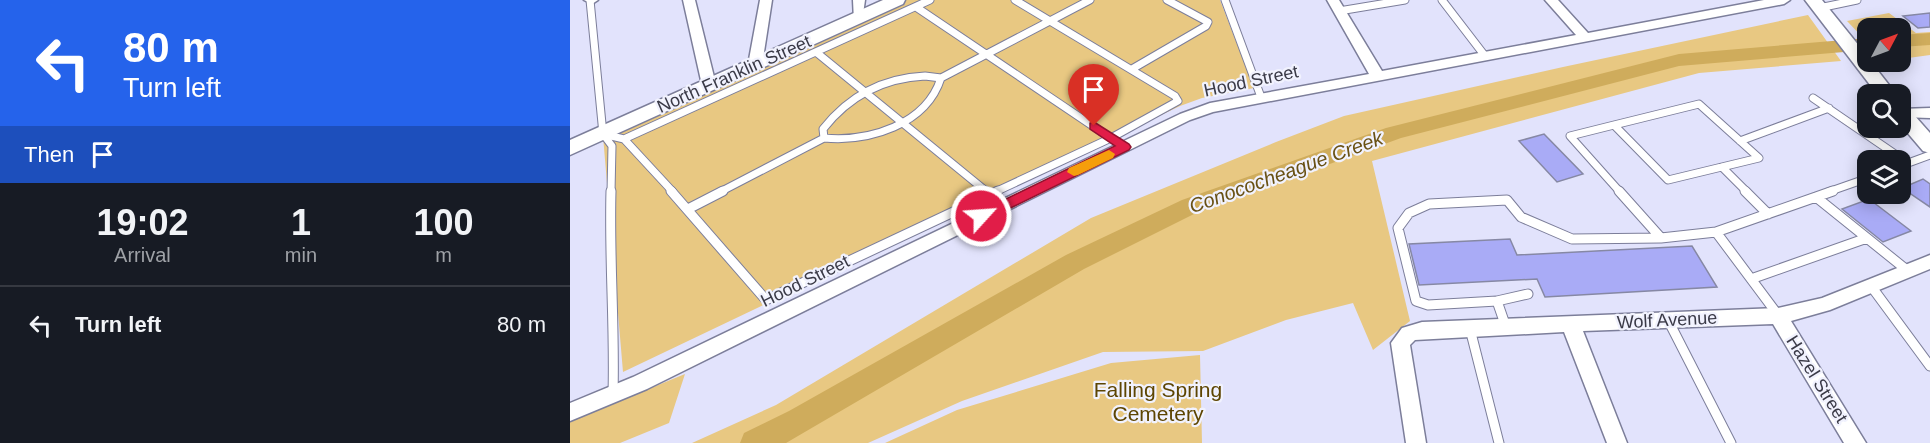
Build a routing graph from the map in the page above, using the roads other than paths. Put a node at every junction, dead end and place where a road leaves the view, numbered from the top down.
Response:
1 (591, 0) edge
2 (689, 0) edge
3 (766, 0) edge
4 (897, 0) edge
5 (930, 0) edge
6 (1015, 0) edge
7 (1090, 0) edge
8 (1167, 0) edge
9 (1225, 0) edge
10 (1405, 0) edge
11 (1442, 0) edge
12 (1551, 0) edge
13 (1784, 0) edge
14 (1857, 0) edge
15 (1816, 4) edge
16 (1336, 6) edge
17 (916, 7) junction
18 (859, 9) edge
19 (1050, 20) junction
20 (1585, 37) junction
21 (816, 52) junction
22 (987, 53) junction
23 (1485, 56) junction
24 (755, 65) junction
25 (1132, 69) junction
26 (1377, 75) junction
27 (941, 78) junction
28 (1879, 84) edge
29 (709, 86) junction
30 (864, 92) junction
31 (1262, 97) junction
32 (1813, 98) dead end
33 (1829, 108) junction
34 (1911, 112) edge
35 (1930, 113) edge
36 (902, 123) junction
37 (1911, 124) edge
38 (1614, 125) junction
39 (603, 134) junction
40 (824, 138) junction
41 (624, 139) junction
42 (1740, 141) junction
43 (1118, 142) junction
44 (1930, 146) edge
45 (570, 148) edge
46 (1885, 150) edge
47 (1930, 155) edge
48 (1911, 162) edge
49 (1722, 168) junction
50 (1857, 182) edge
51 (989, 194) junction
52 (1816, 197) junction
53 (1003, 206) junction
54 (688, 209) junction
55 (1768, 214) junction
56 (1716, 232) junction
57 (1661, 238) junction
58 (1867, 238) junction
59 (1930, 262) edge
60 (1908, 271) junction
61 (1750, 279) junction
62 (1871, 286) junction
63 (1528, 294) dead end
64 (1497, 301) junction
65 (1778, 316) junction
66 (1668, 320) junction
67 (1570, 325) junction
68 (1506, 327) junction
69 (1470, 329) junction
70 (1930, 366) edge
71 (613, 396) junction
72 (570, 412) edge
73 (1416, 443) edge
74 (1499, 443) edge
75 (1617, 443) edge
76 (1731, 443) edge
77 (1856, 443) edge

1 - 39 lane
2 - 29 street
3 - 24 street
4 - 18 street, North Franklin Street
5 - 17 lane
6 - 19 lane
7 - 19 lane
8 - 25 lane
9 - 31 lane
10 - 16 lane
11 - 23 lane
12 - 20 street
13 - 20 street, Hood Street
14 - 15 lane
15 - 28 street
16 - 26 street
17 - 21 lane
17 - 22 lane
18 - 24 street, North Franklin Street
19 - 22 lane
19 - 25 lane
20 - 23 street, Hood Street
21 - 30 lane
21 - 41 lane
22 - 27 lane
22 - 43 lane
23 - 26 street, Hood Street
24 - 29 street, North Franklin Street
25 - 43 lane
26 - 31 street, Hood Street
27 - 30 lane
27 - 36 lane
29 - 39 street, North Franklin Street
30 - 36 lane
30 - 40 lane
31 - 43 street, Hood Street
32 - 33 lane
33 - 42 lane
33 - 46 lane
34 - 35 street
36 - 40 lane
36 - 51 lane
37 - 44 street
38 - 42 lane
38 - 49 lane
38 - 57 lane
39 - 41 lane
39 - 45 street, North Franklin Street
39 - 71 lane
40 - 54 lane
41 - 54 lane
42 - 49 lane
43 - 51 lane
43 - 53 street, Hood Street
47 - 48 lane
49 - 55 lane
50 - 52 lane
51 - 53 lane
51 - 54 lane
52 - 55 lane
52 - 58 lane
53 - 71 street, Hood Street
55 - 56 lane
56 - 57 lane
56 - 61 lane
57 - 64 lane
58 - 60 lane
58 - 61 lane
59 - 60 street, Wolf Avenue
60 - 62 street, Wolf Avenue
61 - 65 lane
62 - 65 street, Wolf Avenue
62 - 70 lane
63 - 64 lane
64 - 68 lane
65 - 66 street, Wolf Avenue
65 - 77 street, Hazel Street
66 - 67 street, Wolf Avenue
66 - 76 lane
67 - 68 street, Wolf Avenue
67 - 75 street
68 - 69 street, Wolf Avenue
69 - 73 street, Wolf Avenue
69 - 74 lane
71 - 72 street, Hood Street

